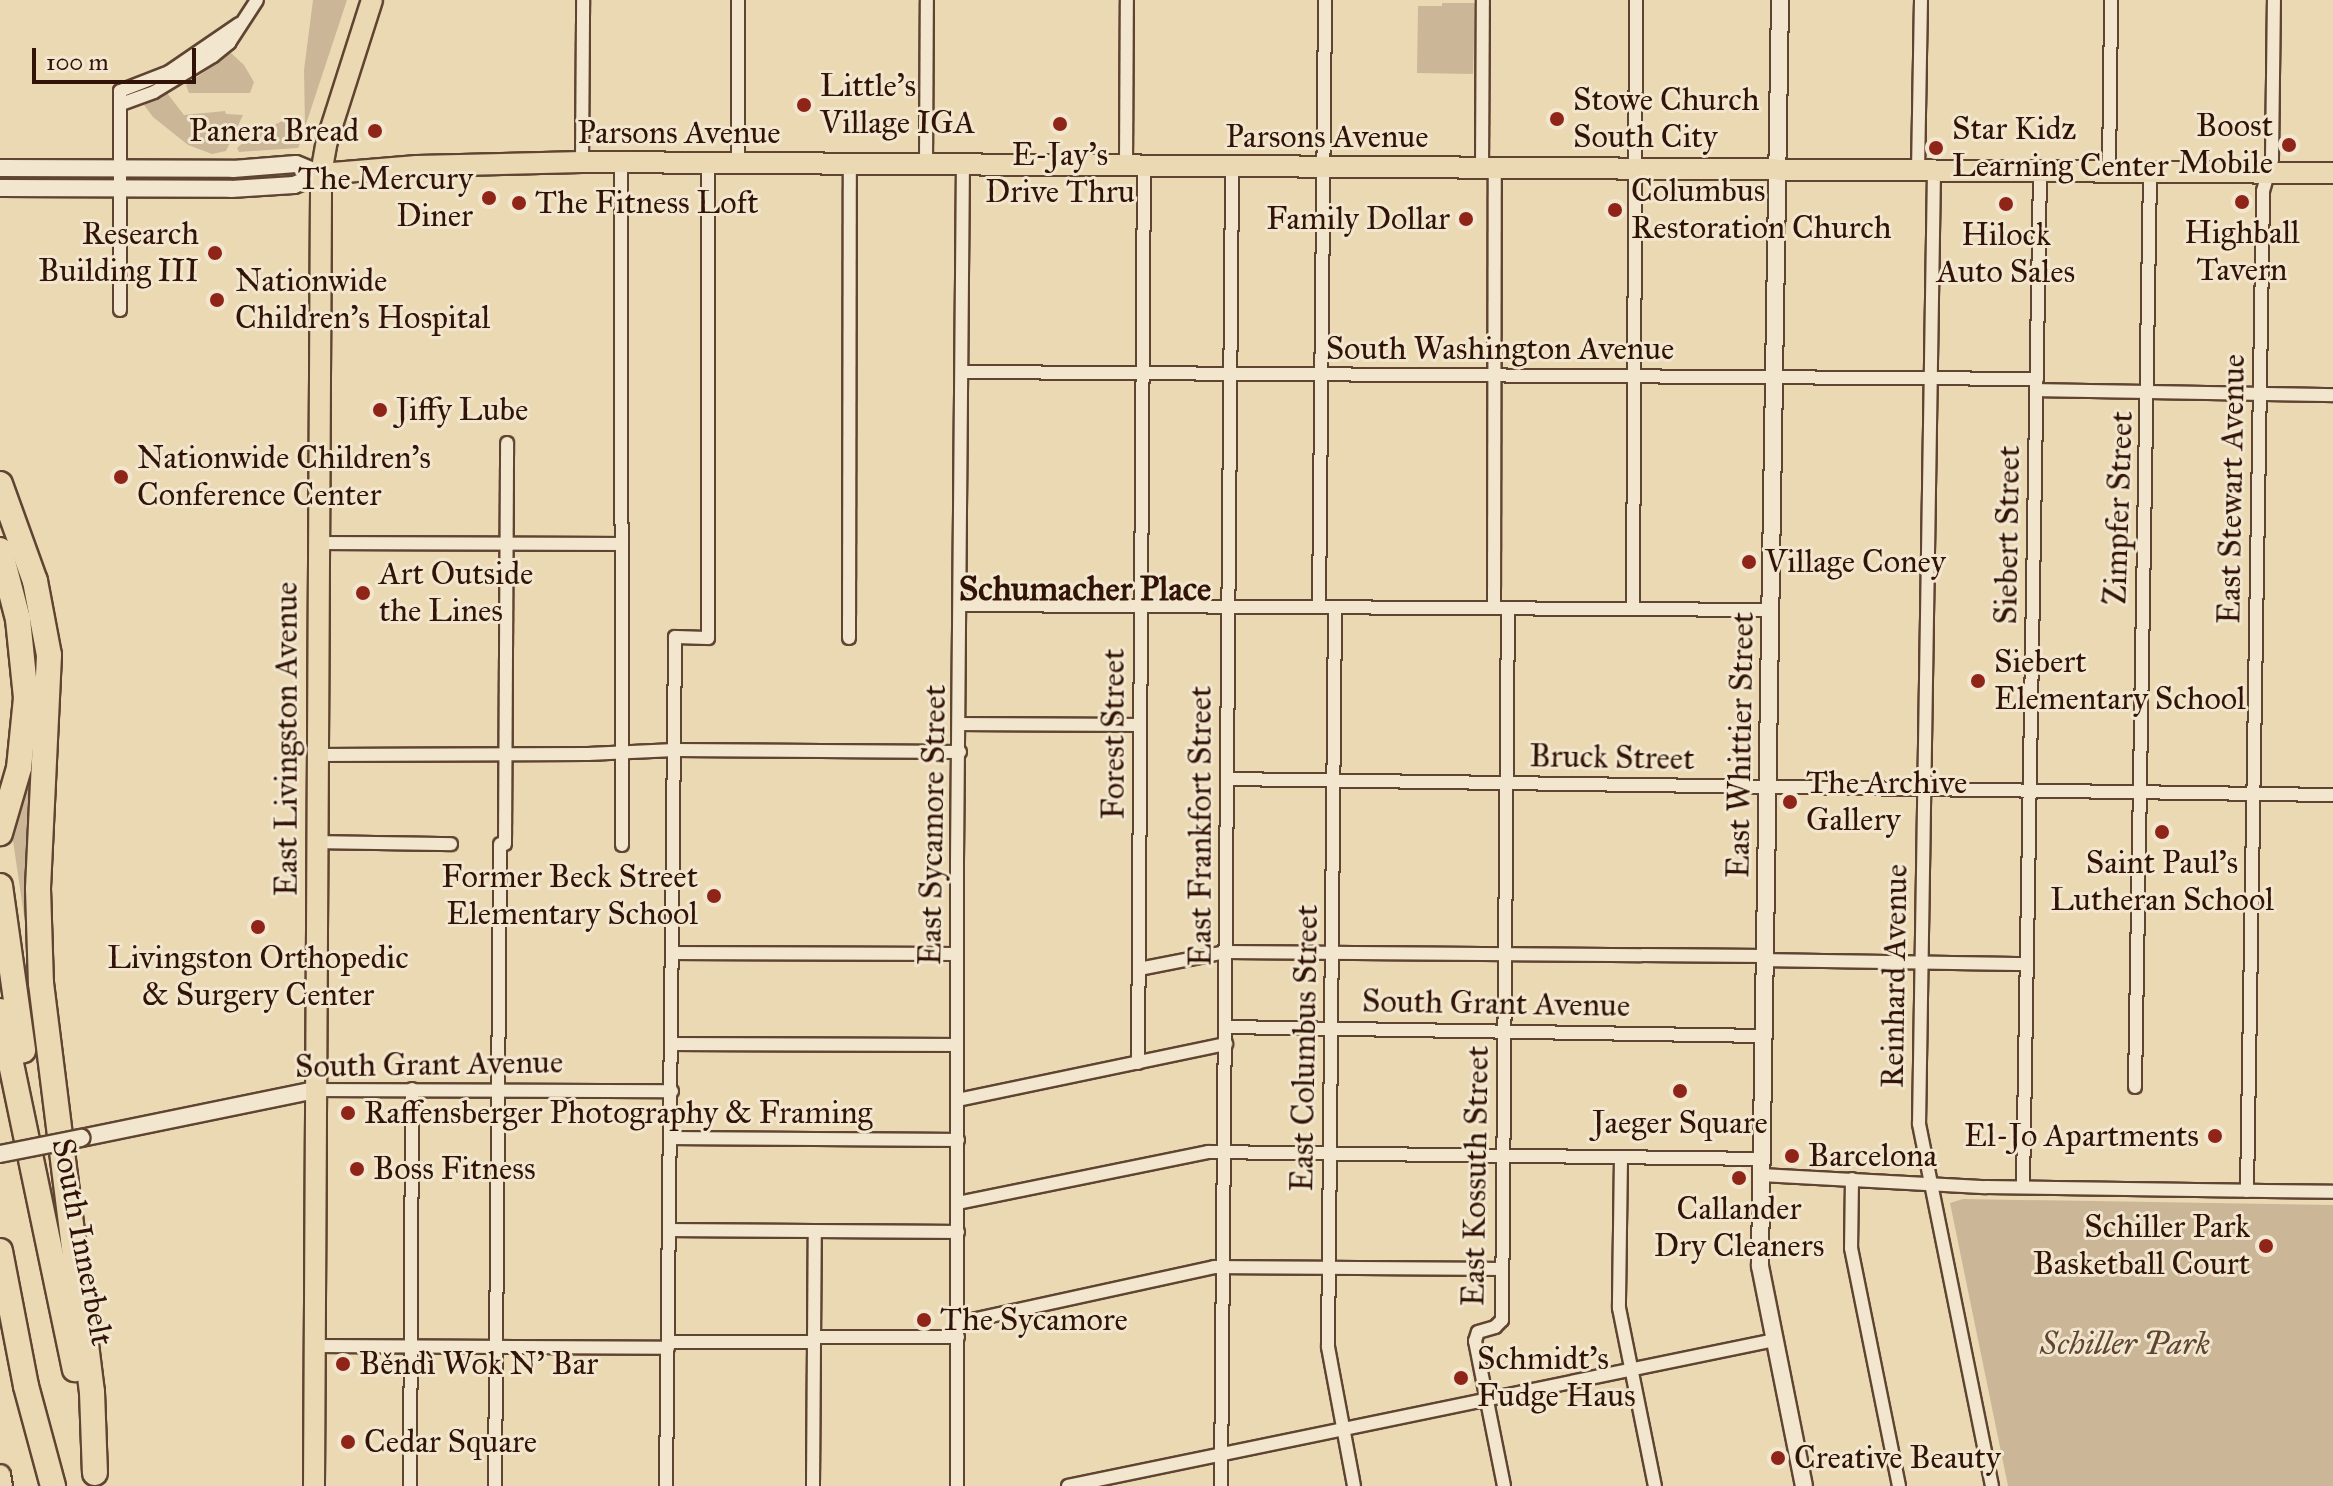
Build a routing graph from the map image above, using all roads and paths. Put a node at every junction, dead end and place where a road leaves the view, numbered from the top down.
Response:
1 (257, 0) edge
2 (372, 0) edge
3 (583, 0) edge
4 (738, 0) edge
5 (927, 0) edge
6 (1127, 0) edge
7 (1325, 0) edge
8 (1483, 0) edge
9 (1636, 0) edge
10 (1780, 0) edge
11 (1921, 0) edge
12 (2111, 0) edge
13 (2274, 0) edge
14 (582, 162) junction
15 (621, 162) junction
16 (708, 163) junction
17 (738, 163) junction
18 (850, 163) junction
19 (926, 164) junction
20 (963, 164) junction
21 (1135, 165) junction
22 (1232, 166) junction
23 (120, 167) junction
24 (1322, 167) junction
25 (0, 168) edge
26 (1489, 168) junction
27 (1634, 168) junction
28 (1779, 169) junction
29 (1926, 171) junction
30 (2109, 171) junction
31 (2150, 171) junction
32 (2040, 172) junction
33 (2268, 173) junction
34 (2333, 173) edge
35 (321, 174) junction
36 (0, 188) edge
37 (120, 190) junction
38 (120, 310) dead end
39 (962, 372) junction
40 (1142, 373) junction
41 (1232, 373) junction
42 (1321, 374) junction
43 (1496, 375) junction
44 (1635, 375) junction
45 (1774, 378) junction
46 (1930, 378) junction
47 (2037, 385) junction
48 (2148, 392) junction
49 (2259, 393) junction
50 (2333, 395) edge
51 (507, 443) dead end
52 (0, 484) edge
53 (317, 543) junction
54 (506, 544) junction
55 (621, 544) junction
56 (0, 550) edge
57 (961, 605) junction
58 (1141, 606) junction
59 (1319, 607) junction
60 (1229, 608) junction
61 (1335, 608) junction
62 (1501, 608) junction
63 (1633, 609) junction
64 (1771, 610) junction
65 (849, 638) dead end
66 (960, 724) junction
67 (1140, 725) junction
68 (675, 750) junction
69 (960, 752) junction
70 (621, 753) junction
71 (505, 754) junction
72 (317, 755) junction
73 (1227, 779) junction
74 (1334, 780) junction
75 (1507, 783) junction
76 (1768, 785) junction
77 (1924, 788) junction
78 (2029, 789) junction
79 (2140, 791) junction
80 (2253, 792) junction
81 (2333, 795) edge
82 (0, 833) edge
83 (317, 842) junction
84 (451, 844) dead end
85 (622, 845) dead end
86 (0, 886) edge
87 (1332, 950) junction
88 (1226, 952) junction
89 (1505, 952) junction
90 (674, 953) junction
91 (957, 954) junction
92 (1765, 958) junction
93 (1922, 963) junction
94 (2027, 964) junction
95 (1139, 969) junction
96 (0, 1011) edge
97 (1226, 1027) junction
98 (1332, 1029) junction
99 (1504, 1033) junction
100 (1764, 1036) junction
101 (673, 1044) junction
102 (1226, 1044) junction
103 (957, 1045) junction
104 (1138, 1063) junction
105 (2135, 1087) dead end
106 (412, 1089) junction
107 (497, 1089) junction
108 (315, 1090) junction
109 (672, 1091) junction
110 (958, 1100) junction
111 (672, 1138) junction
112 (958, 1140) junction
113 (1225, 1152) junction
114 (1330, 1153) junction
115 (0, 1154) edge
116 (1503, 1155) junction
117 (1621, 1157) junction
118 (1761, 1167) junction
119 (1852, 1179) junction
120 (1931, 1182) junction
121 (2023, 1187) junction
122 (2247, 1191) junction
123 (2333, 1192) edge
124 (43, 1203) junction
125 (958, 1203) junction
126 (670, 1230) junction
127 (815, 1231) junction
128 (958, 1232) junction
129 (0, 1251) edge
130 (1223, 1267) junction
131 (1330, 1268) junction
132 (1502, 1269) junction
133 (958, 1323) junction
134 (958, 1337) junction
135 (814, 1340) junction
136 (1774, 1340) junction
137 (668, 1345) junction
138 (315, 1346) junction
139 (410, 1347) junction
140 (496, 1348) junction
141 (1631, 1369) junction
142 (1487, 1399) junction
143 (1343, 1429) junction
144 (1221, 1453) junction
145 (0, 1475) edge
146 (96, 1480) edge
147 (2, 1486) edge
148 (53, 1486) edge
149 (314, 1486) edge
150 (410, 1486) edge
151 (495, 1486) edge
152 (666, 1486) edge
153 (813, 1486) edge
154 (957, 1486) edge
155 (1068, 1486) edge
156 (1221, 1486) edge
157 (1354, 1486) edge
158 (1504, 1486) edge
159 (1655, 1486) edge
160 (1804, 1486) edge
161 (1899, 1486) edge
162 (1992, 1486) edge

1 - 23 street
2 - 35 main road, East Livingston Avenue
3 - 14 street
4 - 17 street
5 - 19 street
6 - 21 street, Forest Street
7 - 24 street
8 - 26 street, East Kossuth Street
9 - 27 street
10 - 28 street, East Whittier Street
11 - 29 street, Reinhard Avenue
12 - 30 street
13 - 33 street, East Stewart Avenue
14 - 15 main road, Parsons Avenue
14 - 35 main road, Parsons Avenue
15 - 16 main road, Parsons Avenue
15 - 55 street
16 - 17 main road, Parsons Avenue
16 - 68 street
17 - 18 main road, Parsons Avenue
18 - 19 main road, Parsons Avenue
18 - 65 street
19 - 20 main road, Parsons Avenue
20 - 21 main road, Parsons Avenue
20 - 39 street, East Sycamore Street
21 - 22 main road, Parsons Avenue
21 - 40 street, Forest Street
22 - 24 main road, Parsons Avenue
22 - 41 street, East Frankfort Street
23 - 25 street, Parsons Avenue
23 - 35 street, Parsons Avenue
23 - 37 street
24 - 26 main road, Parsons Avenue
24 - 42 street
26 - 27 main road, Parsons Avenue
26 - 43 street, East Kossuth Street
27 - 28 main road, Parsons Avenue
27 - 44 street
28 - 29 main road, Parsons Avenue
28 - 45 street, East Whittier Street
29 - 32 main road, Parsons Avenue
29 - 46 street, Reinhard Avenue
30 - 31 main road, Parsons Avenue
30 - 32 main road, Parsons Avenue
31 - 33 main road, Parsons Avenue
31 - 48 street, Zimpfer Street
32 - 47 street, Siebert Street
33 - 34 main road, Parsons Avenue
33 - 49 street, East Stewart Avenue
35 - 37 street, Parsons Avenue
35 - 53 main road, East Livingston Avenue
36 - 37 street, Parsons Avenue
37 - 38 street
39 - 40 street, South Washington Avenue
39 - 57 street, East Sycamore Street
40 - 41 street, South Washington Avenue
40 - 58 street, Forest Street
41 - 42 street, South Washington Avenue
41 - 60 street, East Frankfort Street
42 - 43 street, South Washington Avenue
42 - 59 street
43 - 44 street, South Washington Avenue
43 - 62 street, East Kossuth Street
44 - 45 street, South Washington Avenue
44 - 63 street
45 - 46 street, South Washington Avenue
45 - 64 street, East Whittier Street
46 - 47 street, South Washington Avenue
46 - 77 street, Reinhard Avenue
47 - 48 street, South Washington Avenue
47 - 78 street, Siebert Street
48 - 49 street, South Washington Avenue
48 - 79 street, Zimpfer Street
49 - 50 street, South Washington Avenue
49 - 80 street, East Stewart Avenue
51 - 54 street
52 - 146 highway
53 - 54 street
53 - 72 main road, East Livingston Avenue
54 - 55 street
54 - 71 street
55 - 70 street
56 - 82 highway
57 - 58 street
57 - 66 street, East Sycamore Street
58 - 60 street
58 - 67 street, Forest Street
59 - 60 street
59 - 61 street
60 - 73 street, East Frankfort Street
61 - 62 street
61 - 74 street, East Columbus Street
62 - 63 street
62 - 75 street, East Kossuth Street
63 - 64 street
64 - 76 street, East Whittier Street
66 - 67 street
66 - 69 street, East Sycamore Street
67 - 95 street, Forest Street
68 - 69 street
68 - 70 street
68 - 90 street
69 - 91 street, East Sycamore Street
70 - 71 street
70 - 85 street
71 - 72 street
71 - 107 street
72 - 83 main road, East Livingston Avenue
73 - 74 street, Bruck Street
73 - 88 street, East Frankfort Street
74 - 75 street, Bruck Street
74 - 87 street, East Columbus Street
75 - 76 street, Bruck Street
75 - 89 street, East Kossuth Street
76 - 77 street, Bruck Street
76 - 92 street, East Whittier Street
77 - 78 street, Bruck Street
77 - 93 street, Reinhard Avenue
78 - 79 street, Bruck Street
78 - 94 street, Siebert Street
79 - 80 street, Bruck Street
79 - 105 street, Zimpfer Street
80 - 81 street, Bruck Street
80 - 122 street, East Stewart Avenue
83 - 84 street
83 - 108 main road, East Livingston Avenue
86 - 124 highway
87 - 88 street
87 - 89 street
87 - 98 street, East Columbus Street
88 - 95 street
88 - 97 street, East Frankfort Street
89 - 92 street
89 - 99 street, East Kossuth Street
90 - 91 street
90 - 101 street
91 - 103 street, East Sycamore Street
92 - 93 street
92 - 100 street, East Whittier Street
93 - 94 street
93 - 120 street, Reinhard Avenue
94 - 121 street, Siebert Street
95 - 104 street, Forest Street
96 - 124 highway, South Innerbelt
97 - 98 street, South Grant Avenue
97 - 102 street, East Frankfort Street
98 - 99 street, South Grant Avenue
98 - 114 street, East Columbus Street
99 - 100 street, South Grant Avenue
99 - 116 street, East Kossuth Street
100 - 118 street, East Whittier Street
101 - 103 street
101 - 109 street
102 - 104 street
102 - 113 street, East Frankfort Street
103 - 110 street, East Sycamore Street
104 - 110 street
106 - 107 street, South Grant Avenue
106 - 108 street, South Grant Avenue
106 - 139 street
107 - 109 street, South Grant Avenue
107 - 140 street
108 - 115 street, South Grant Avenue, bridge
108 - 138 main road, East Livingston Avenue
109 - 111 street
110 - 112 street, East Sycamore Street
111 - 112 street
111 - 126 street
112 - 125 street, East Sycamore Street
113 - 114 street
113 - 125 street
113 - 130 street, East Frankfort Street
114 - 116 street
114 - 131 street, East Columbus Street
116 - 117 street
116 - 132 street, East Kossuth Street
117 - 118 street
117 - 141 street
118 - 119 street
118 - 136 street, East Whittier Street
119 - 120 street
119 - 161 street
120 - 121 street
120 - 162 street, Reinhard Avenue
121 - 122 street
122 - 123 street
124 - 146 highway, South Innerbelt
125 - 128 street, East Sycamore Street
126 - 127 street
126 - 137 street
127 - 128 street
127 - 135 street
128 - 133 street, East Sycamore Street
129 - 148 highway
130 - 131 street
130 - 133 street
130 - 144 street, East Frankfort Street
131 - 132 street
131 - 143 street, East Columbus Street
132 - 142 street, East Kossuth Street
133 - 134 street, East Sycamore Street
134 - 135 street
134 - 154 street, East Sycamore Street
135 - 137 street
135 - 153 street
136 - 141 street
136 - 160 street, East Whittier Street
137 - 140 street
137 - 152 street
138 - 139 street
138 - 149 main road, East Livingston Avenue
139 - 140 street
139 - 150 street
140 - 151 street
141 - 142 street
141 - 159 street
142 - 143 street
142 - 158 street, East Kossuth Street
143 - 144 street
143 - 157 street, East Columbus Street
144 - 155 street
144 - 156 street, East Frankfort Street
145 - 147 main road

